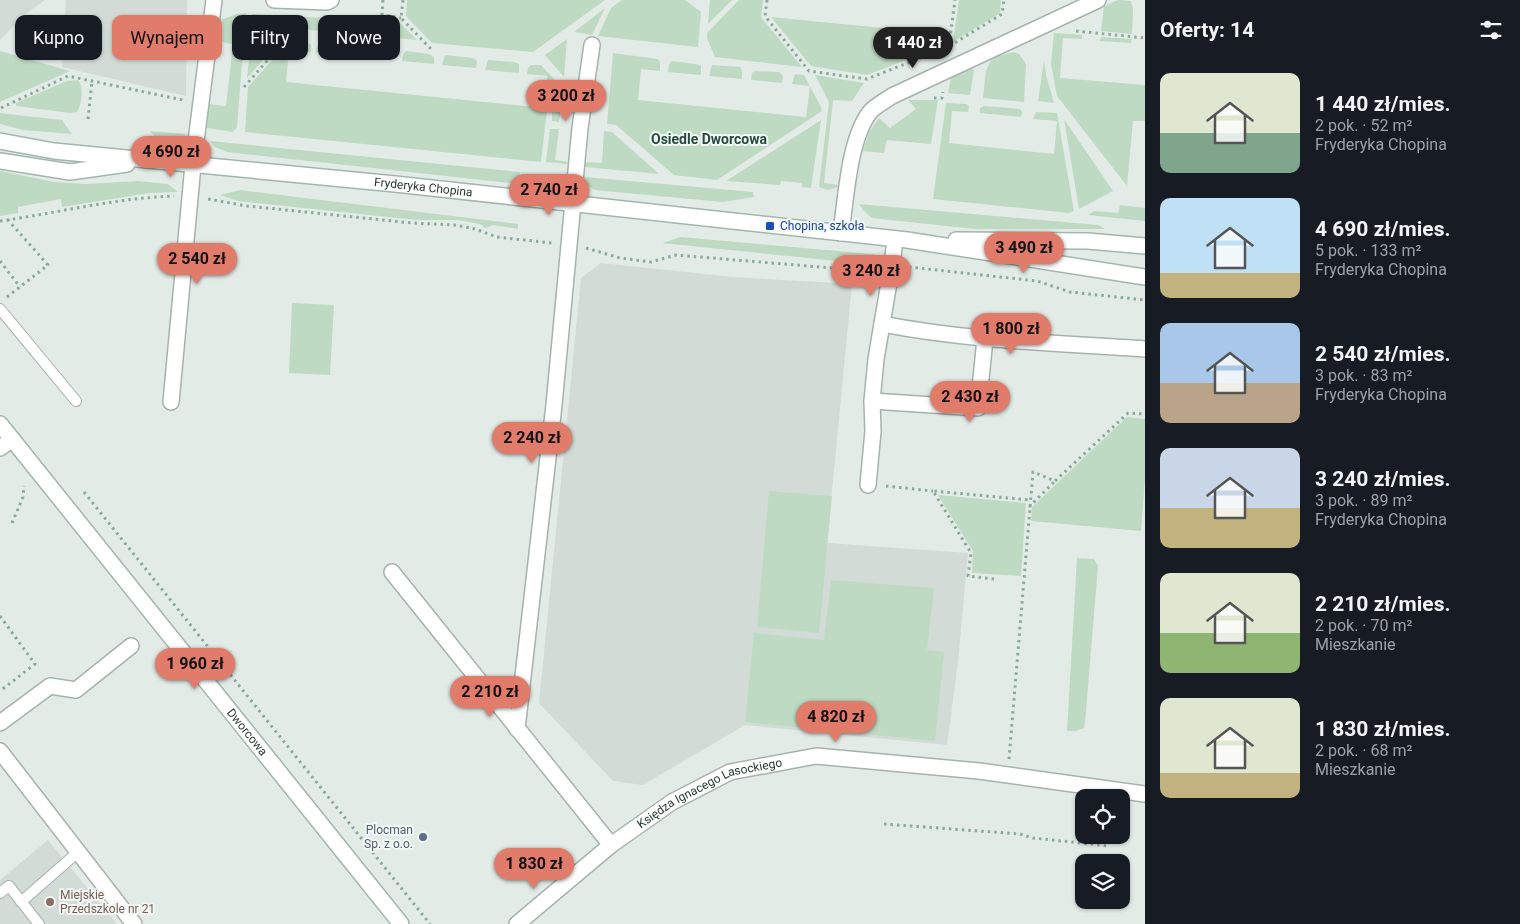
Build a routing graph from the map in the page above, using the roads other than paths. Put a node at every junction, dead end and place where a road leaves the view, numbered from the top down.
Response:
1 (214, 0) edge
2 (274, 0) edge
3 (331, 0) edge
4 (1098, 0) edge
5 (592, 44) dead end
6 (0, 141) edge
7 (0, 161) edge
8 (151, 161) junction
9 (193, 165) junction
10 (573, 203) junction
11 (840, 233) junction
12 (901, 239) junction
13 (1145, 246) edge
14 (1145, 277) edge
15 (0, 309) edge
16 (882, 324) junction
17 (985, 339) junction
18 (1145, 349) edge
19 (76, 401) dead end
20 (872, 401) junction
21 (171, 402) dead end
22 (0, 424) edge
23 (6, 443) edge
24 (868, 485) road end
25 (392, 572) dead end
26 (131, 646) dead end
27 (0, 723) edge
28 (517, 729) junction
29 (0, 751) edge
30 (1145, 794) edge
31 (611, 845) junction
32 (78, 852) junction
33 (0, 893) edge
34 (21, 902) junction
35 (38, 924) edge
36 (134, 924) edge
37 (401, 924) edge
38 (517, 924) edge

1 - 9 street
2 - 3 street
4 - 11 street
5 - 10 street
6 - 8 street, Fryderyka Chopina
7 - 8 street
8 - 9 street, Fryderyka Chopina
9 - 10 street, Fryderyka Chopina
9 - 21 street
10 - 11 street, Fryderyka Chopina
10 - 28 street
11 - 12 street, Fryderyka Chopina
12 - 13 street, Fryderyka Chopina
12 - 14 street, Fryderyka Chopina
12 - 16 street
15 - 19 lane
16 - 17 street
16 - 20 street
17 - 18 street
17 - 20 street
20 - 24 street
22 - 23 street, Dworcowa
23 - 37 street, Dworcowa
25 - 28 street
26 - 27 street
28 - 31 street
29 - 32 street
30 - 31 street, Księdza Ignacego Lasockiego
31 - 38 street, Księdza Ignacego Lasockiego
32 - 34 lane
32 - 36 street
33 - 34 lane
34 - 35 lane

